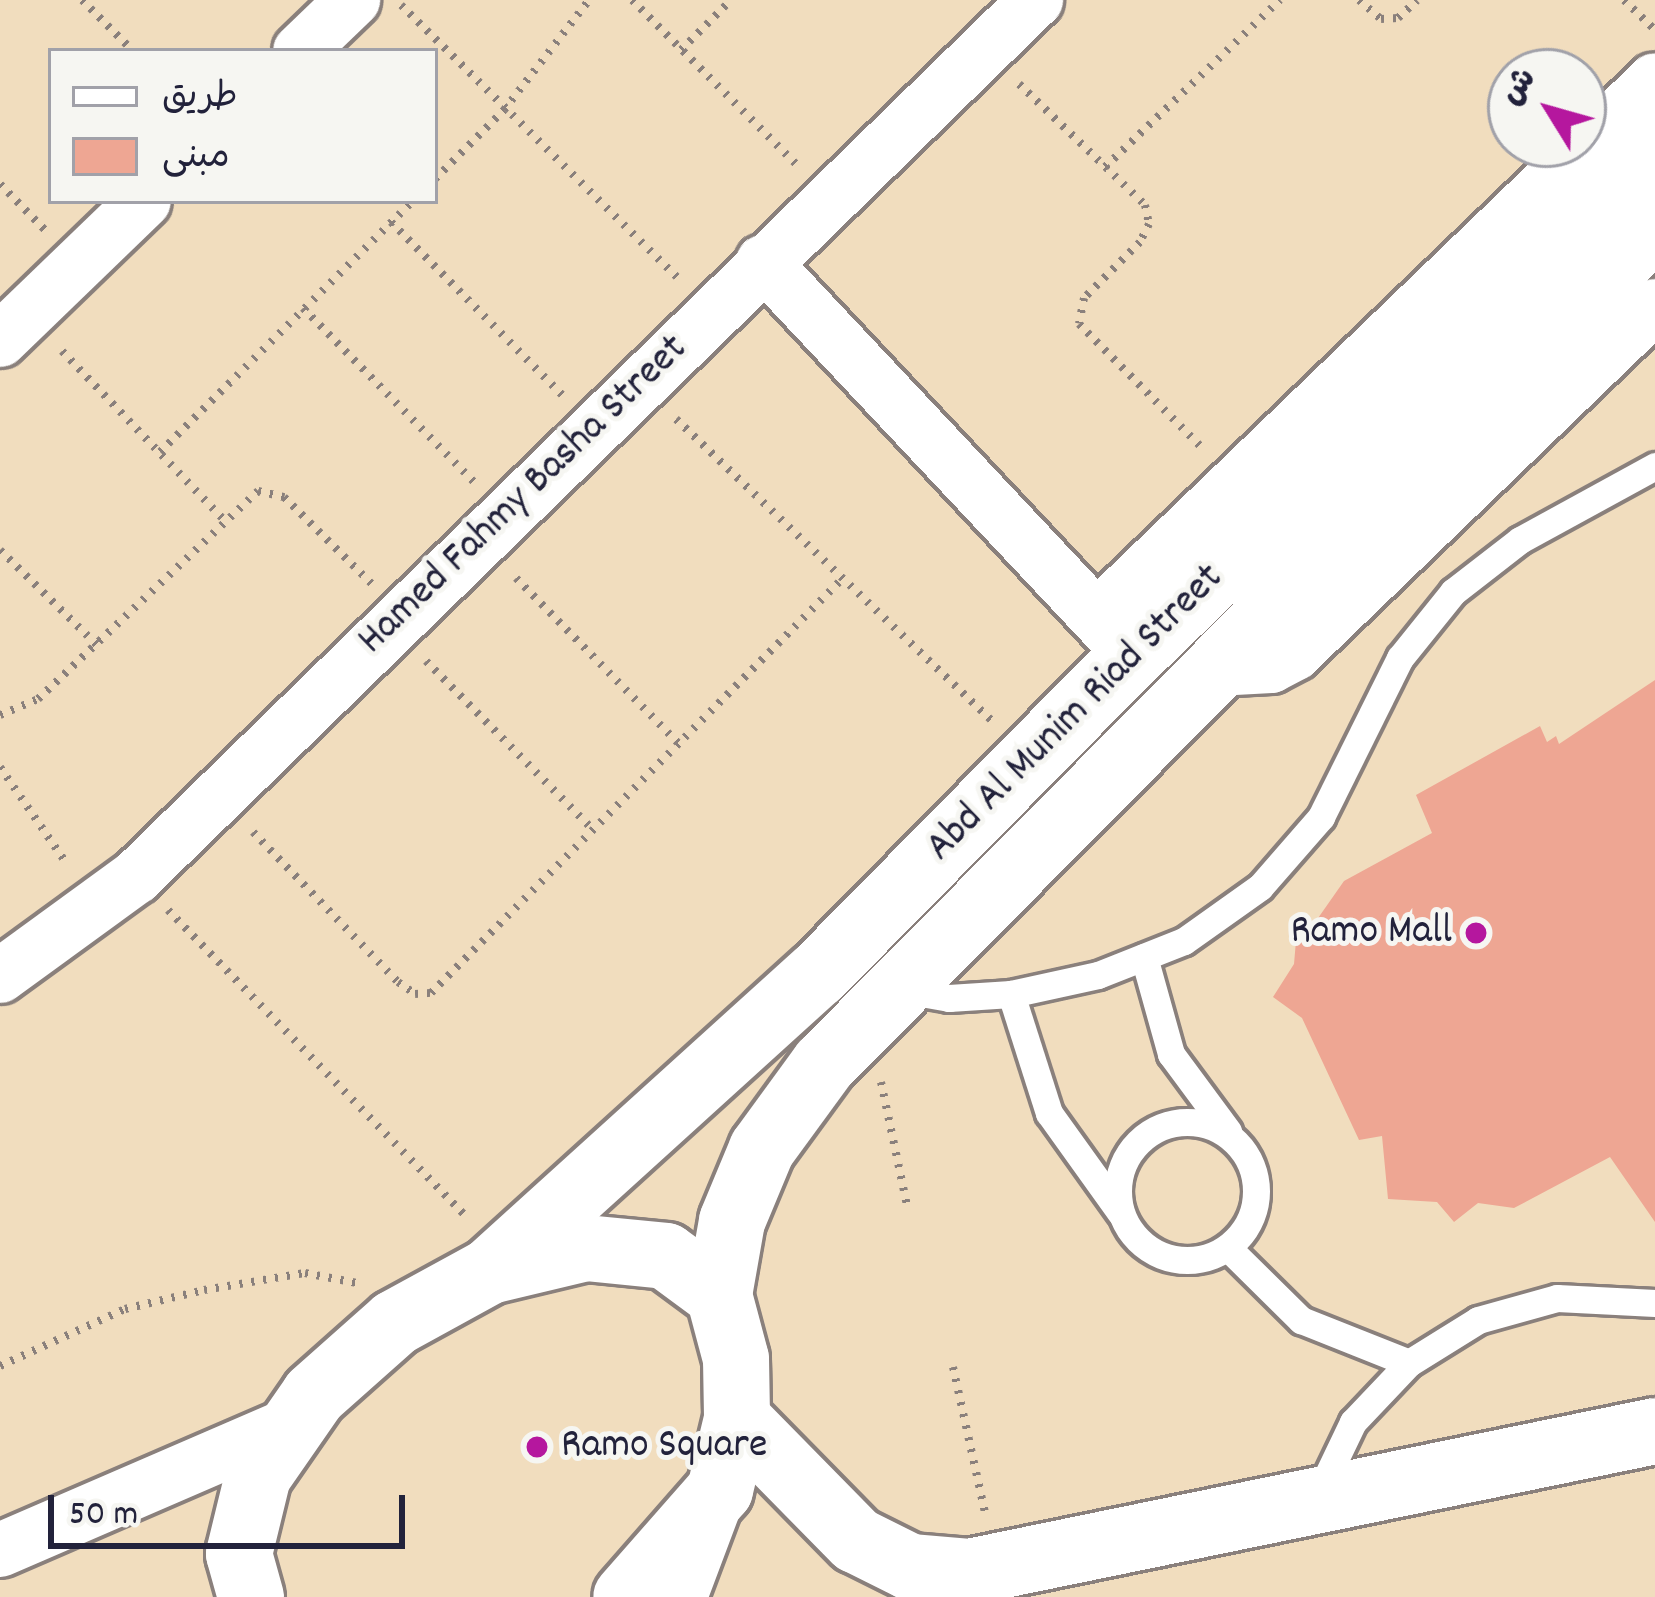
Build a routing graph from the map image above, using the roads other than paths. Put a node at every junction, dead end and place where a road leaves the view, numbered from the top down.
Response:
1 (353, 0) edge
2 (1036, 0) edge
3 (303, 48) edge
4 (1655, 80) edge
5 (1655, 149) edge
6 (141, 204) edge
7 (1655, 226) edge
8 (763, 262) junction
9 (1655, 306) edge
10 (13, 327) edge
11 (1655, 466) edge
12 (1418, 499) junction
13 (1115, 636) junction
14 (1198, 686) junction
15 (1144, 957) junction
16 (0, 976) edge
17 (1011, 994) junction
18 (880, 1002) junction
19 (1231, 1134) junction
20 (1122, 1215) junction
21 (1228, 1248) junction
22 (479, 1276) junction
23 (719, 1295) junction
24 (1655, 1303) edge
25 (1408, 1363) junction
26 (737, 1419) junction
27 (294, 1423) junction
28 (1655, 1432) edge
29 (720, 1490) junction
30 (1312, 1506) junction
31 (0, 1550) edge
32 (251, 1597) edge
33 (626, 1597) edge
34 (680, 1597) edge

1 - 3 street
2 - 8 street, Hamed Fahmy Basha Street
4 - 13 street
5 - 13 street, Abd Al Munim Riad Street
6 - 10 street
7 - 12 street, Abd Al Munim Riad Street
8 - 13 street
8 - 16 street, Hamed Fahmy Basha Street
9 - 12 street
11 - 15 lane
12 - 14 street, Abd Al Munim Riad Street
13 - 14 street
13 - 22 street, Abd Al Munim Riad Street
14 - 18 street, Abd Al Munim Riad Street
15 - 17 lane
15 - 19 lane
17 - 18 lane
17 - 20 lane
18 - 23 street, Abd Al Munim Riad Street
19 - 20 lane
19 - 21 lane
20 - 21 lane
21 - 25 lane
22 - 23 street
22 - 27 street
23 - 26 street
24 - 25 lane
25 - 30 lane
26 - 29 street
26 - 30 street
27 - 31 street
27 - 32 street
28 - 30 street
29 - 33 street
29 - 34 street

